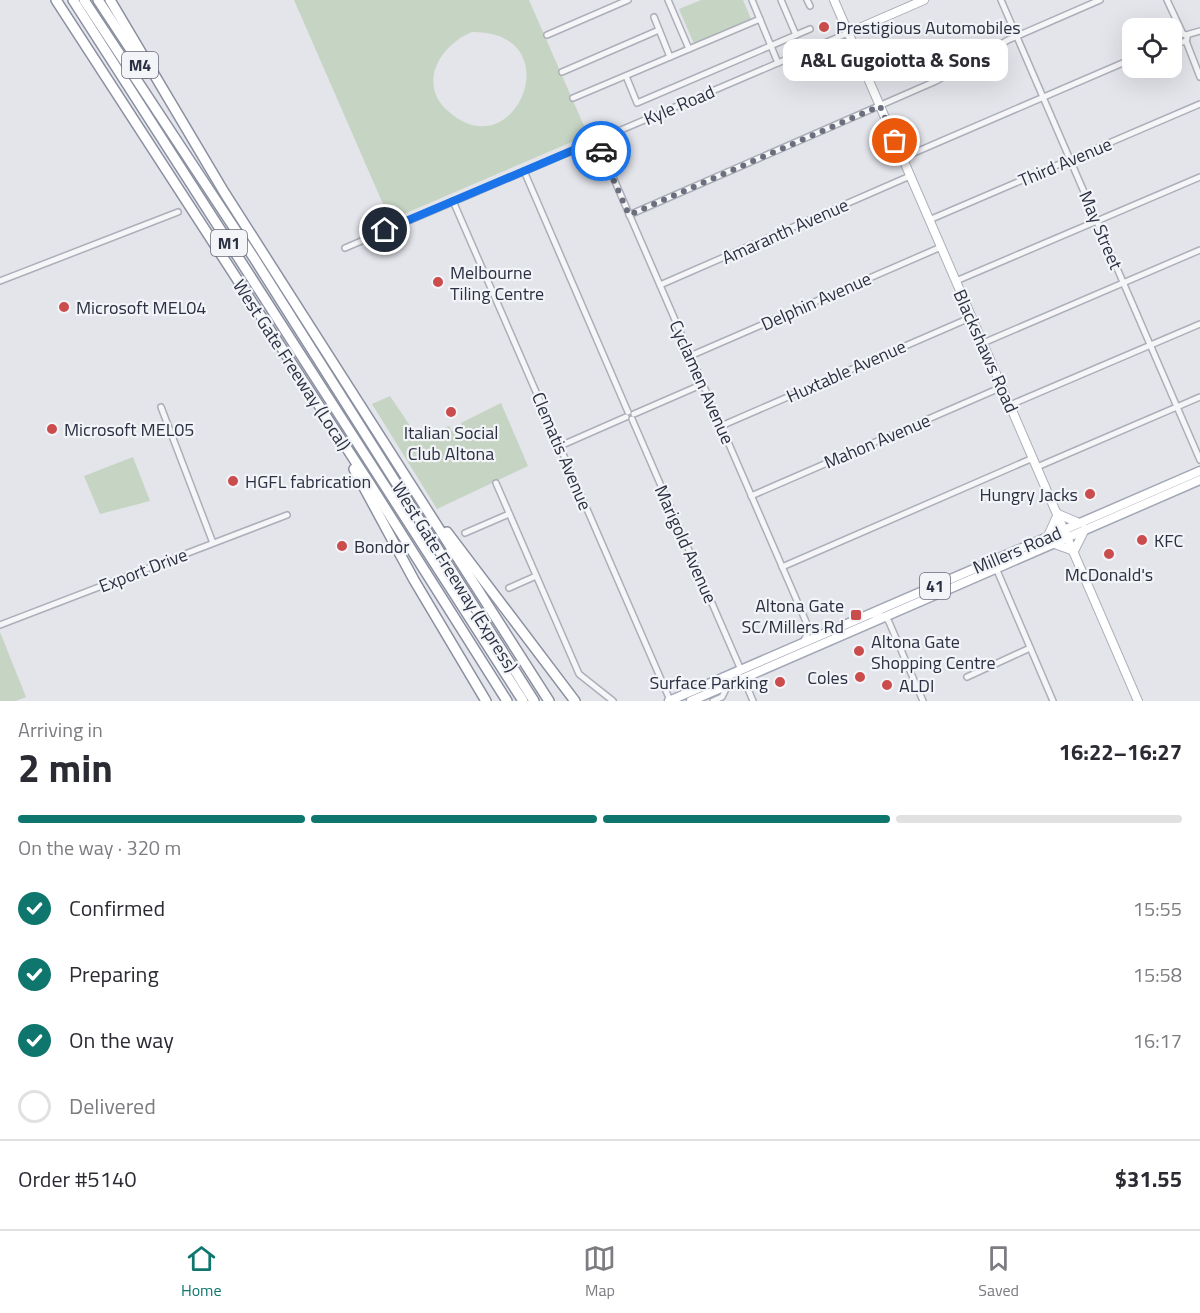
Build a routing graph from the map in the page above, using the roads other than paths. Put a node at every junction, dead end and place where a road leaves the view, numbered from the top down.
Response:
1 (56, 0) edge
2 (73, 0) edge
3 (84, 0) edge
4 (98, 0) edge
5 (110, 0) edge
6 (628, 0) edge
7 (668, 0) edge
8 (752, 0) edge
9 (781, 0) edge
10 (834, 0) edge
11 (924, 0) edge
12 (1001, 0) edge
13 (1100, 0) edge
14 (1167, 0) edge
15 (654, 17) dead end
16 (760, 19) junction
17 (810, 29) dead end
18 (659, 30) junction
19 (1197, 32) edge
20 (848, 33) junction
21 (547, 35) dead end
22 (796, 35) junction
23 (1017, 36) junction
24 (1183, 38) junction
25 (771, 45) junction
26 (689, 49) junction
27 (670, 57) junction
28 (778, 63) junction
29 (1122, 64) edge
30 (562, 72) dead end
31 (626, 76) junction
32 (1200, 76) edge
33 (1043, 97) junction
34 (573, 98) dead end
35 (1200, 104) edge
36 (880, 106) junction
37 (185, 128) junction
38 (597, 140) junction
39 (902, 158) junction
40 (1070, 159) junction
41 (524, 171) junction
42 (910, 176) junction
43 (1200, 177) edge
44 (453, 201) junction
45 (178, 212) dead end
46 (629, 215) junction
47 (929, 220) junction
48 (1097, 221) junction
49 (941, 247) junction
50 (345, 248) dead end
51 (1200, 250) edge
52 (0, 281) edge
53 (956, 282) junction
54 (1124, 283) junction
55 (660, 285) junction
56 (972, 317) junction
57 (1200, 324) edge
58 (983, 343) junction
59 (1151, 345) junction
60 (690, 356) junction
61 (703, 384) junction
62 (1002, 387) junction
63 (1200, 397) edge
64 (315, 401) junction
65 (1010, 405) junction
66 (161, 406) dead end
67 (1178, 407) junction
68 (630, 415) junction
69 (721, 426) junction
70 (560, 446) junction
71 (1033, 458) junction
72 (1200, 460) edge
73 (1037, 467) junction
74 (1200, 471) edge
75 (1200, 480) edge
76 (496, 483) dead end
77 (414, 490) junction
78 (752, 496) junction
79 (509, 514) junction
80 (1058, 514) junction
81 (286, 515) dead end
82 (1082, 526) junction
83 (465, 533) dead end
84 (1066, 533) junction
85 (1050, 540) junction
86 (213, 543) junction
87 (1074, 551) junction
88 (782, 567) junction
89 (996, 568) junction
90 (536, 576) junction
91 (509, 588) dead end
92 (867, 615) junction
93 (885, 616) junction
94 (807, 624) junction
95 (0, 626) edge
96 (828, 632) junction
97 (801, 643) junction
98 (536, 648) junction
99 (1030, 648) junction
100 (742, 674) junction
101 (967, 677) dead end
102 (729, 684) junction
103 (486, 701) edge
104 (507, 701) edge
105 (523, 701) edge
106 (534, 701) edge
107 (549, 701) edge
108 (575, 701) edge
109 (580, 701) edge
110 (613, 701) edge
111 (670, 701) edge
112 (691, 701) edge
113 (713, 701) edge
114 (753, 701) edge
115 (923, 701) edge
116 (1053, 701) edge
117 (1138, 701) edge

1 - 64 highway, West Gate Freeway (Local) / M1
2 - 105 highway, West Gate Freeway (Express) / M1
3 - 106 highway, West Gate Freeway (Express) / M1
4 - 37 highway, M4
5 - 37 highway, West Gate Freeway (Local) / M1
6 - 21 street
7 - 26 street
8 - 16 street
9 - 22 street
10 - 20 main road, Blackshaws Road
11 - 20 main road
12 - 23 street, May Street
13 - 23 street
14 - 24 street
15 - 18 street
16 - 25 street
16 - 26 street
17 - 22 street
18 - 27 street
18 - 30 street
19 - 24 street
20 - 28 street, Kyle Road
20 - 36 main road, Blackshaws Road
22 - 25 street
23 - 33 street, May Street
23 - 36 street
24 - 32 street
25 - 28 street
25 - 31 street
26 - 27 street
27 - 31 street
28 - 38 street, Kyle Road
29 - 33 street
31 - 34 street
33 - 39 street
33 - 40 street, May Street
35 - 40 street, Third Avenue
36 - 39 main road, Blackshaws Road
36 - 46 street
37 - 77 highway, West Gate Freeway (Local) / M1
38 - 41 street, Kyle Road
38 - 46 street, Cyclamen Avenue
39 - 42 main road, Blackshaws Road
40 - 47 street, Third Avenue
40 - 48 street, May Street
41 - 44 street, Kyle Road
41 - 68 street, Marigold Avenue
42 - 47 main road, Blackshaws Road
42 - 55 street, Amaranth Avenue
43 - 48 street
44 - 50 street, Kyle Road
44 - 70 street, Clematis Avenue
45 - 52 street
46 - 55 street, Cyclamen Avenue
47 - 49 main road, Blackshaws Road
48 - 53 street
48 - 54 street, May Street
49 - 53 main road, Blackshaws Road
49 - 60 street, Delphin Avenue
51 - 54 street
53 - 56 main road, Blackshaws Road
54 - 58 street
54 - 59 street, May Street
55 - 60 street, Cyclamen Avenue
56 - 58 main road, Blackshaws Road
56 - 69 street, Huxtable Avenue
57 - 59 street
58 - 62 main road, Blackshaws Road
59 - 65 street
59 - 67 street, May Street
60 - 61 street, Cyclamen Avenue
61 - 68 street
61 - 69 street, Cyclamen Avenue
62 - 65 main road, Blackshaws Road
62 - 78 street, Mahon Avenue
63 - 67 street
64 - 103 highway
64 - 104 highway, West Gate Freeway (Local) / M1
65 - 71 main road, Blackshaws Road
66 - 86 street
67 - 72 street, May Street
67 - 73 street
68 - 70 street
68 - 100 street, Marigold Avenue
69 - 78 street, Cyclamen Avenue
70 - 111 street, Clematis Avenue
71 - 73 main road, Blackshaws Road
71 - 88 street
73 - 80 main road, Blackshaws Road
74 - 82 main road, Millers Road / 41
75 - 82 main road, Millers Road / 41
76 - 79 street
77 - 98 highway
77 - 107 highway, West Gate Freeway (Local) / M1
78 - 88 street, Cyclamen Avenue
79 - 83 street
79 - 90 street
80 - 82 main road
80 - 84 main road, Blackshaws Road
80 - 85 main road
81 - 86 street, Export Drive
82 - 84 main road, Millers Road / 41
82 - 87 main road
84 - 85 main road, Millers Road / 41
84 - 87 main road, Blackshaws Road
85 - 87 main road
85 - 89 main road, Millers Road / 41
85 - 92 main road, Millers Road / 41
86 - 95 street, Export Drive
87 - 117 main road, Blackshaws Road
88 - 94 street, Cyclamen Avenue
89 - 93 main road, Millers Road / 41
89 - 99 street
90 - 91 street
90 - 110 street
92 - 93 street
92 - 96 main road, Millers Road / 41
93 - 100 main road, Millers Road / 41
93 - 115 street
94 - 96 street
94 - 97 street
96 - 97 main road, Millers Road / 41
97 - 100 main road, Millers Road / 41
98 - 108 highway
98 - 109 highway
99 - 101 street
99 - 116 street
100 - 102 main road, Millers Road / 41
100 - 111 main road, Millers Road / 41
100 - 114 street, Marigold Avenue
102 - 112 main road, Millers Road / 41
102 - 113 street

